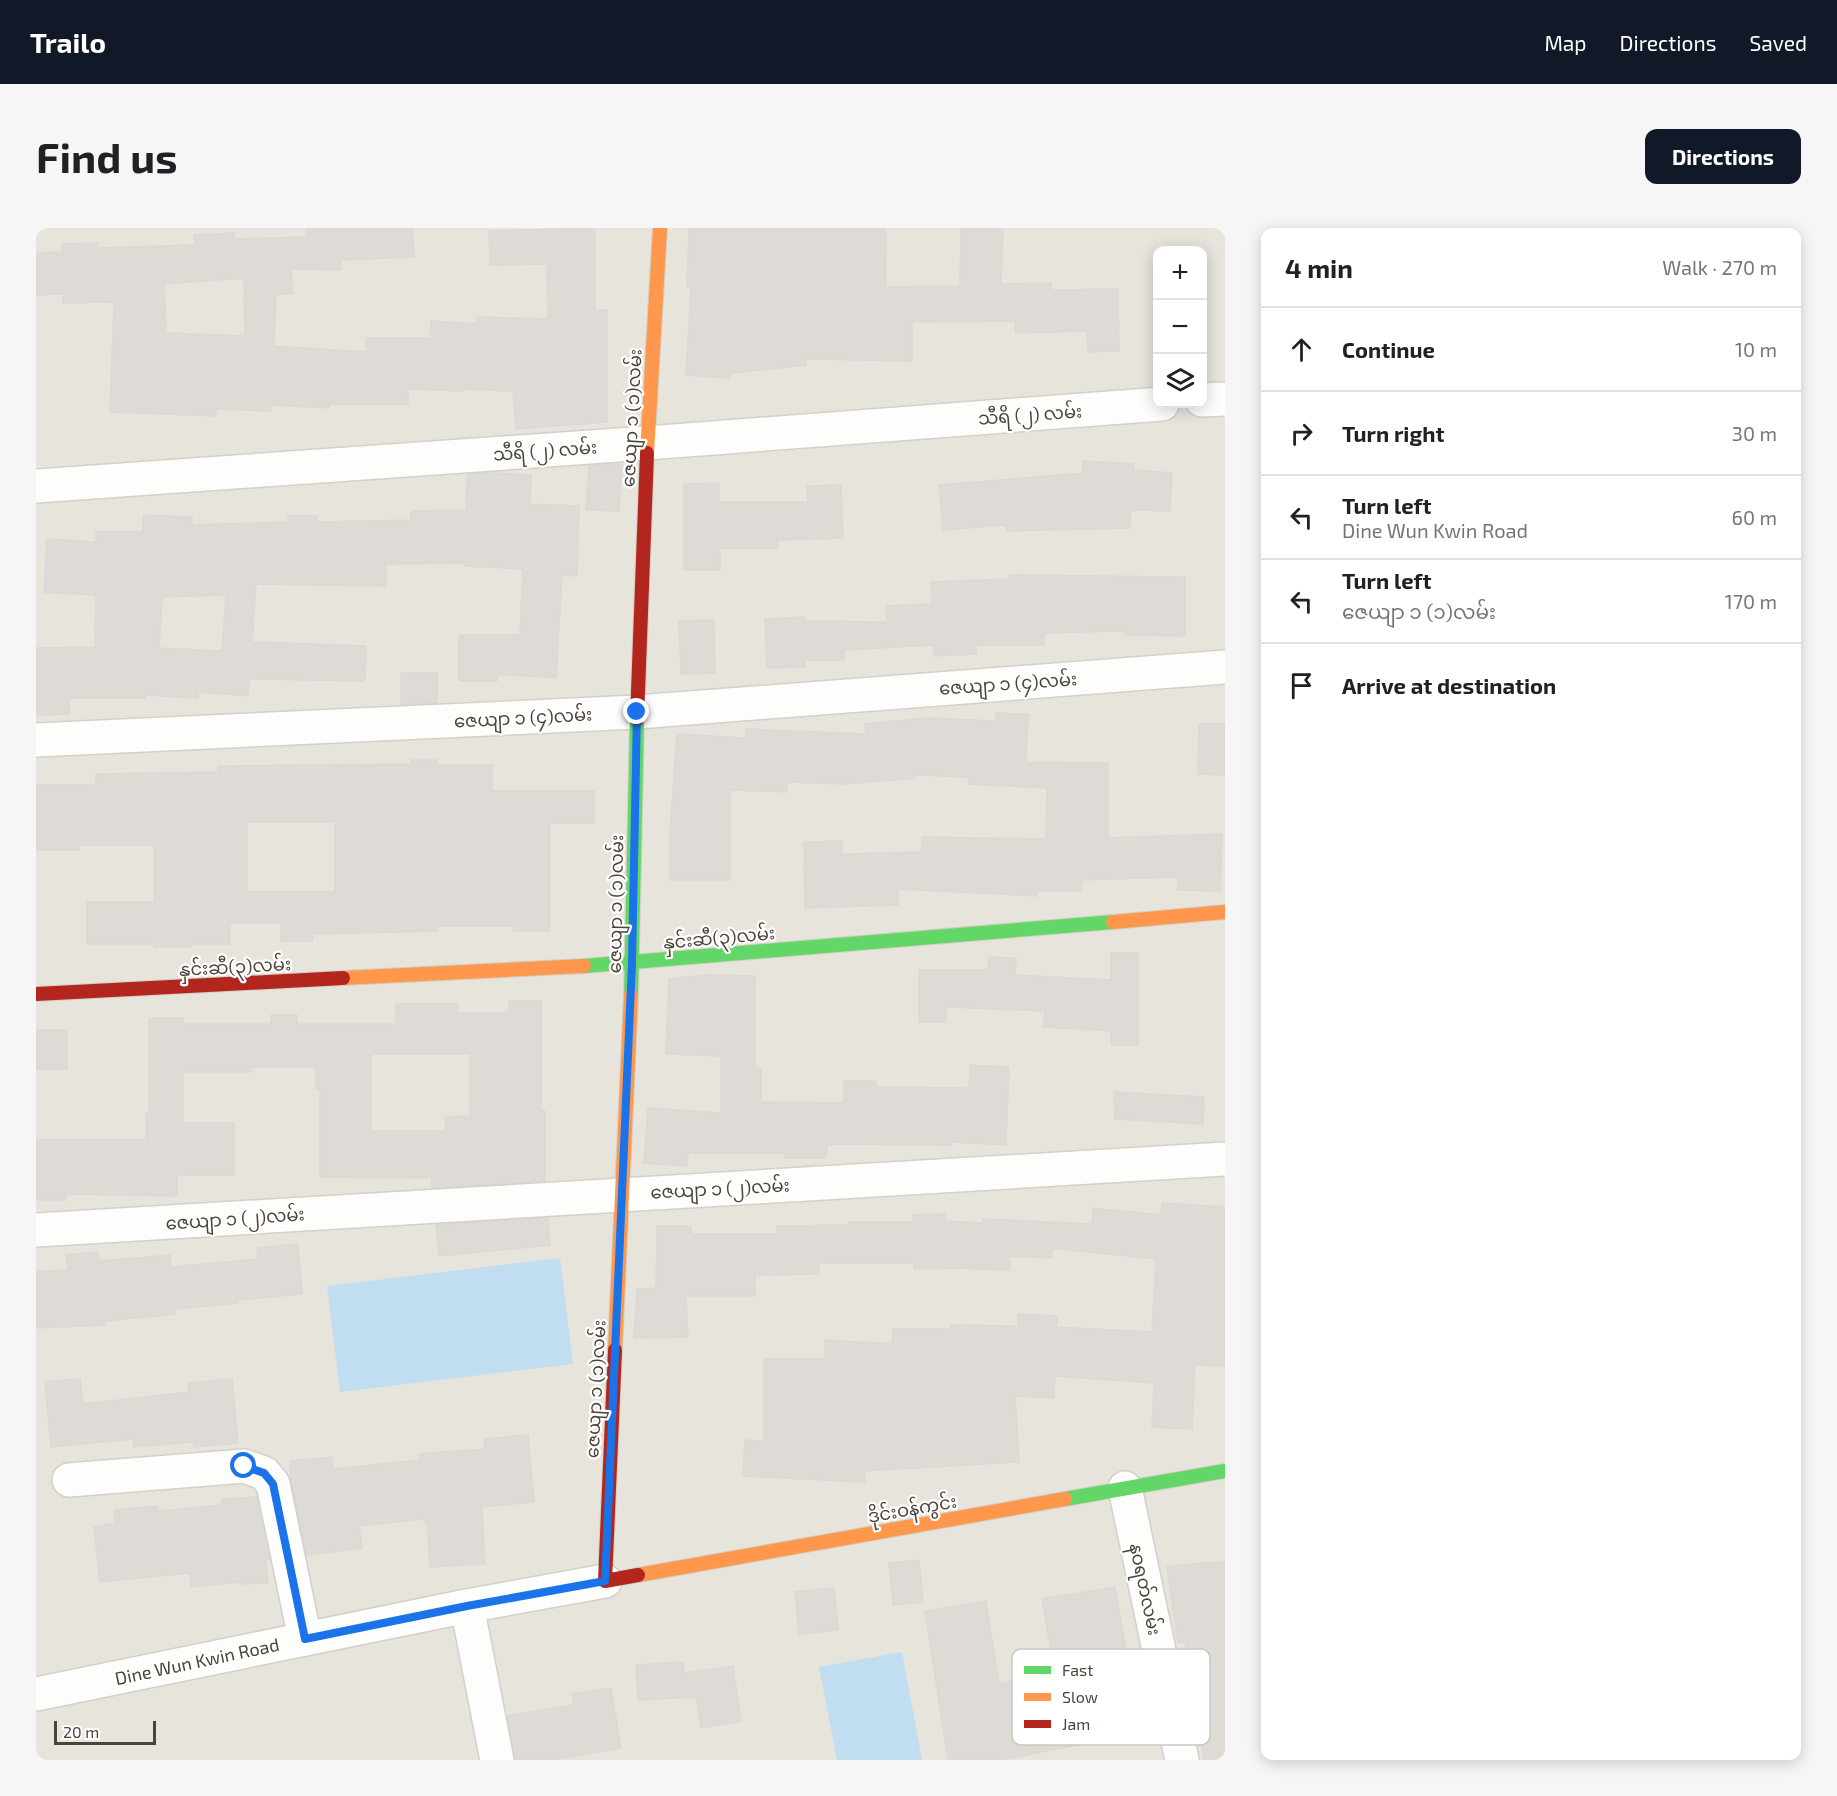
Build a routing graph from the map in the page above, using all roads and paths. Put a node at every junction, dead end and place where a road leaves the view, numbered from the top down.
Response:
1 (660, 228) edge
2 (1225, 399) edge
3 (1207, 400) edge
4 (1153, 405) edge
5 (648, 443) junction
6 (36, 486) edge
7 (1225, 667) edge
8 (637, 712) junction
9 (36, 740) edge
10 (1225, 912) edge
11 (632, 963) junction
12 (36, 994) edge
13 (1225, 1159) edge
14 (622, 1194) junction
15 (36, 1230) edge
16 (1225, 1471) edge
17 (69, 1480) dead end
18 (1125, 1488) junction
19 (605, 1581) junction
20 (467, 1606) junction
21 (305, 1639) junction
22 (1159, 1649) edge
23 (36, 1694) edge
24 (1179, 1745) edge
25 (497, 1760) edge
26 (1182, 1760) edge

1 - 5 street, ဇေယျာ ၁ (၁)လမ်း
2 - 3 street
4 - 5 street, သီရိ (၂) လမ်း
5 - 6 street, သီရိ (၂) လမ်း
5 - 8 street, ဇေယျာ ၁ (၁)လမ်း
7 - 8 street, ဇေယျာ ၁ (၄)လမ်း
8 - 9 street, ဇေယျာ ၁ (၄)လမ်း
8 - 11 street, ဇေယျာ ၁ (၁)လမ်း
10 - 11 street, နှင်းဆီ(၃)လမ်း
11 - 12 street, နှင်းဆီ(၃)လမ်း
11 - 14 street, ဇေယျာ ၁ (၁)လမ်း
13 - 14 street, ဇေယျာ ၁ (၂)လမ်း
14 - 15 street, ဇေယျာ ၁ (၂)လမ်း
14 - 19 street, ဇေယျာ ၁ (၁)လမ်း
16 - 18 street, ဒိုင်းဝန်ကွင်း
17 - 21 street
18 - 19 street, ဒိုင်းဝန်ကွင်း
18 - 22 street, နဝရတ်လမ်း
19 - 20 street, Dine Wun Kwin Road
20 - 21 street, Dine Wun Kwin Road
20 - 25 street
21 - 23 street, Dine Wun Kwin Road
24 - 26 street, နဝရတ်လမ်း

